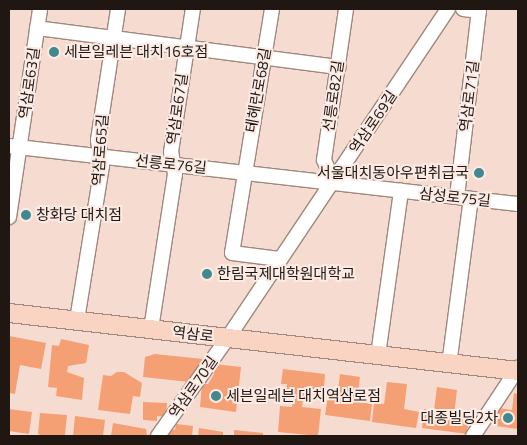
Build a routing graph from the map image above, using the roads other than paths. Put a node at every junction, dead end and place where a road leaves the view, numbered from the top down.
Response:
1 (40, 9) edge
2 (118, 9) edge
3 (193, 9) edge
4 (272, 9) edge
5 (346, 9) edge
6 (448, 9) edge
7 (463, 9) edge
8 (37, 28) junction
9 (114, 38) junction
10 (186, 47) junction
11 (264, 57) junction
12 (338, 67) junction
13 (14, 147) edge
14 (100, 156) junction
15 (174, 165) junction
16 (245, 172) junction
17 (333, 182) junction
18 (401, 191) junction
19 (464, 198) junction
20 (518, 204) edge
21 (9, 217) edge
22 (280, 259) junction
23 (9, 313) edge
24 (77, 320) junction
25 (151, 329) junction
26 (227, 339) junction
27 (378, 355) junction
28 (449, 365) junction
29 (518, 370) edge
30 (158, 436) edge
31 (473, 436) edge

1 - 8 street, 역삼로63길
2 - 9 street, 역삼로65길
3 - 10 street, 역삼로67길
4 - 11 street, 테헤란로68길
5 - 12 street, 선릉로82길
6 - 17 street, 역삼로69길
7 - 19 street, 역삼로71길
8 - 9 street
8 - 13 street, 역삼로63길
9 - 10 street
9 - 14 street, 역삼로65길
10 - 11 street
10 - 15 street, 역삼로67길
11 - 12 street
11 - 16 street, 테헤란로68길
12 - 17 street, 선릉로82길
13 - 14 street, 선릉로76길
13 - 21 street, 역삼로63길
14 - 15 street, 선릉로76길
14 - 24 street, 역삼로65길
15 - 16 street, 선릉로76길
15 - 25 street, 역삼로67길
16 - 17 street, 선릉로76길
16 - 22 street
17 - 18 street, 삼성로75길
17 - 22 street, 역삼로69길
18 - 19 street, 삼성로75길
18 - 27 street
19 - 20 street, 삼성로75길
19 - 28 street, 역삼로71길
22 - 26 street, 역삼로69길
23 - 24 main road, 역삼로
24 - 25 main road, 역삼로
25 - 26 main road, 역삼로
26 - 27 main road, 역삼로
26 - 30 street, 역삼로70길
27 - 28 main road, 역삼로
28 - 29 main road, 역삼로
29 - 31 street

